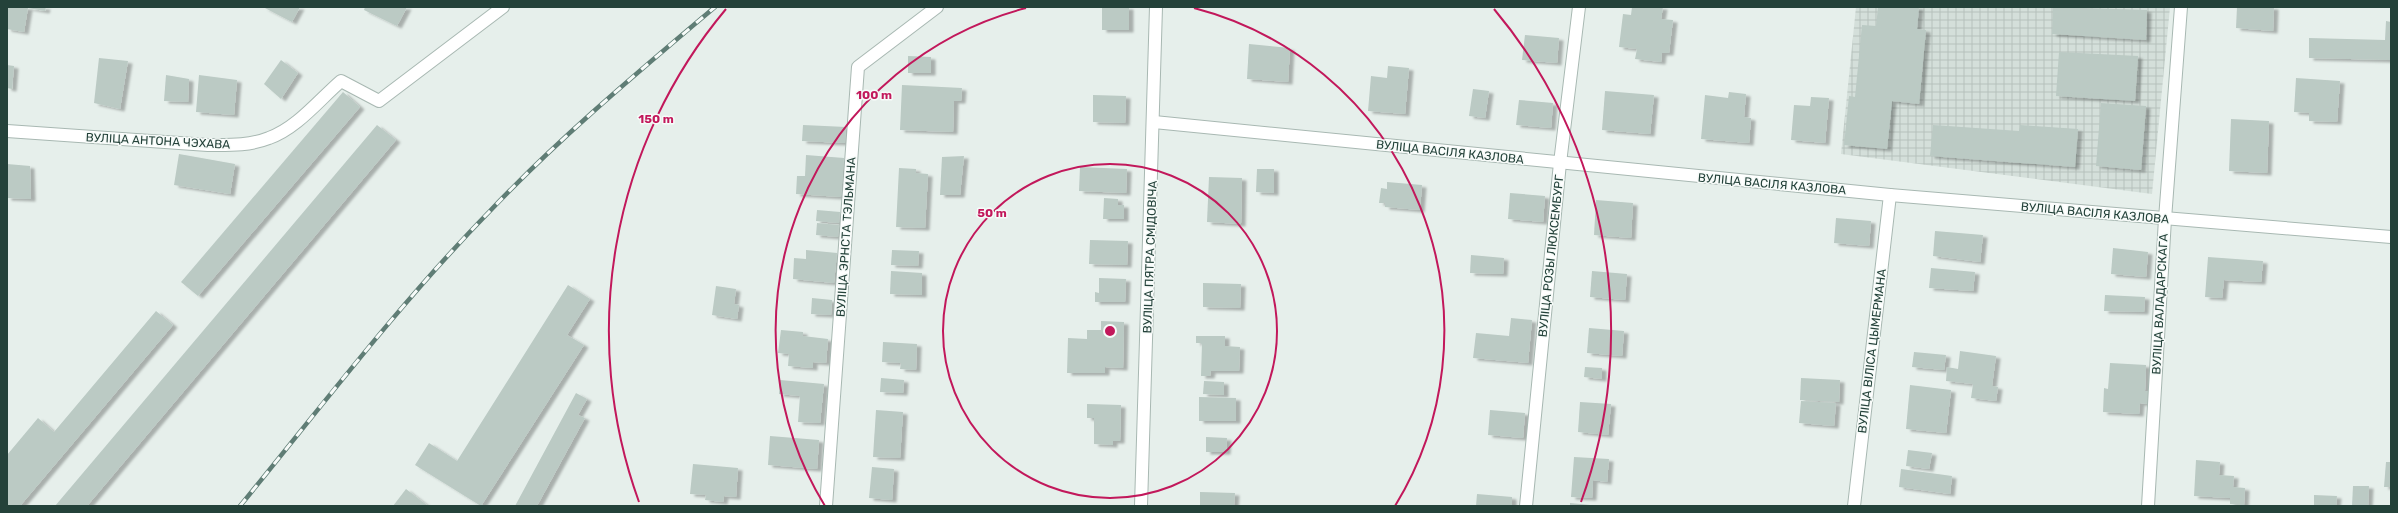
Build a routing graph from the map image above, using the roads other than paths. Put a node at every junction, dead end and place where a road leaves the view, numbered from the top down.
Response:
1 (503, 7) edge
2 (937, 7) edge
3 (1156, 7) edge
4 (1579, 7) edge
5 (2181, 7) edge
6 (1154, 122) junction
7 (7, 131) edge
8 (1560, 163) junction
9 (1890, 195) junction
10 (2165, 219) junction
11 (2391, 237) edge
12 (826, 506) edge
13 (1141, 506) edge
14 (1526, 506) edge
15 (1854, 506) edge
16 (2148, 506) edge

1 - 7 street, ВУЛІЦА АНТОНА ЧЭХАВА
2 - 12 street, ВУЛІЦА ЭРНСТА ТЭЛЬМАНА
3 - 6 street, ВУЛІЦА ПЯТРА СМІДОВІЧА
4 - 8 street, ВУЛІЦА РОЗЫ ЛЮКСЕМБУРГ
5 - 10 street, ВУЛІЦА ВАЛАДАРСКАГА
6 - 8 street, ВУЛІЦА ВАСІЛЯ КАЗЛОВА
6 - 13 street, ВУЛІЦА ПЯТРА СМІДОВІЧА
8 - 9 street, ВУЛІЦА ВАСІЛЯ КАЗЛОВА
8 - 14 street, ВУЛІЦА РОЗЫ ЛЮКСЕМБУРГ
9 - 10 street, ВУЛІЦА ВАСІЛЯ КАЗЛОВА
9 - 15 street, ВУЛІЦА ВІЛІСА ЦЫМЕРМАНА
10 - 11 street, ВУЛІЦА ВАСІЛЯ КАЗЛОВА
10 - 16 street, ВУЛІЦА ВАЛАДАРСКАГА

